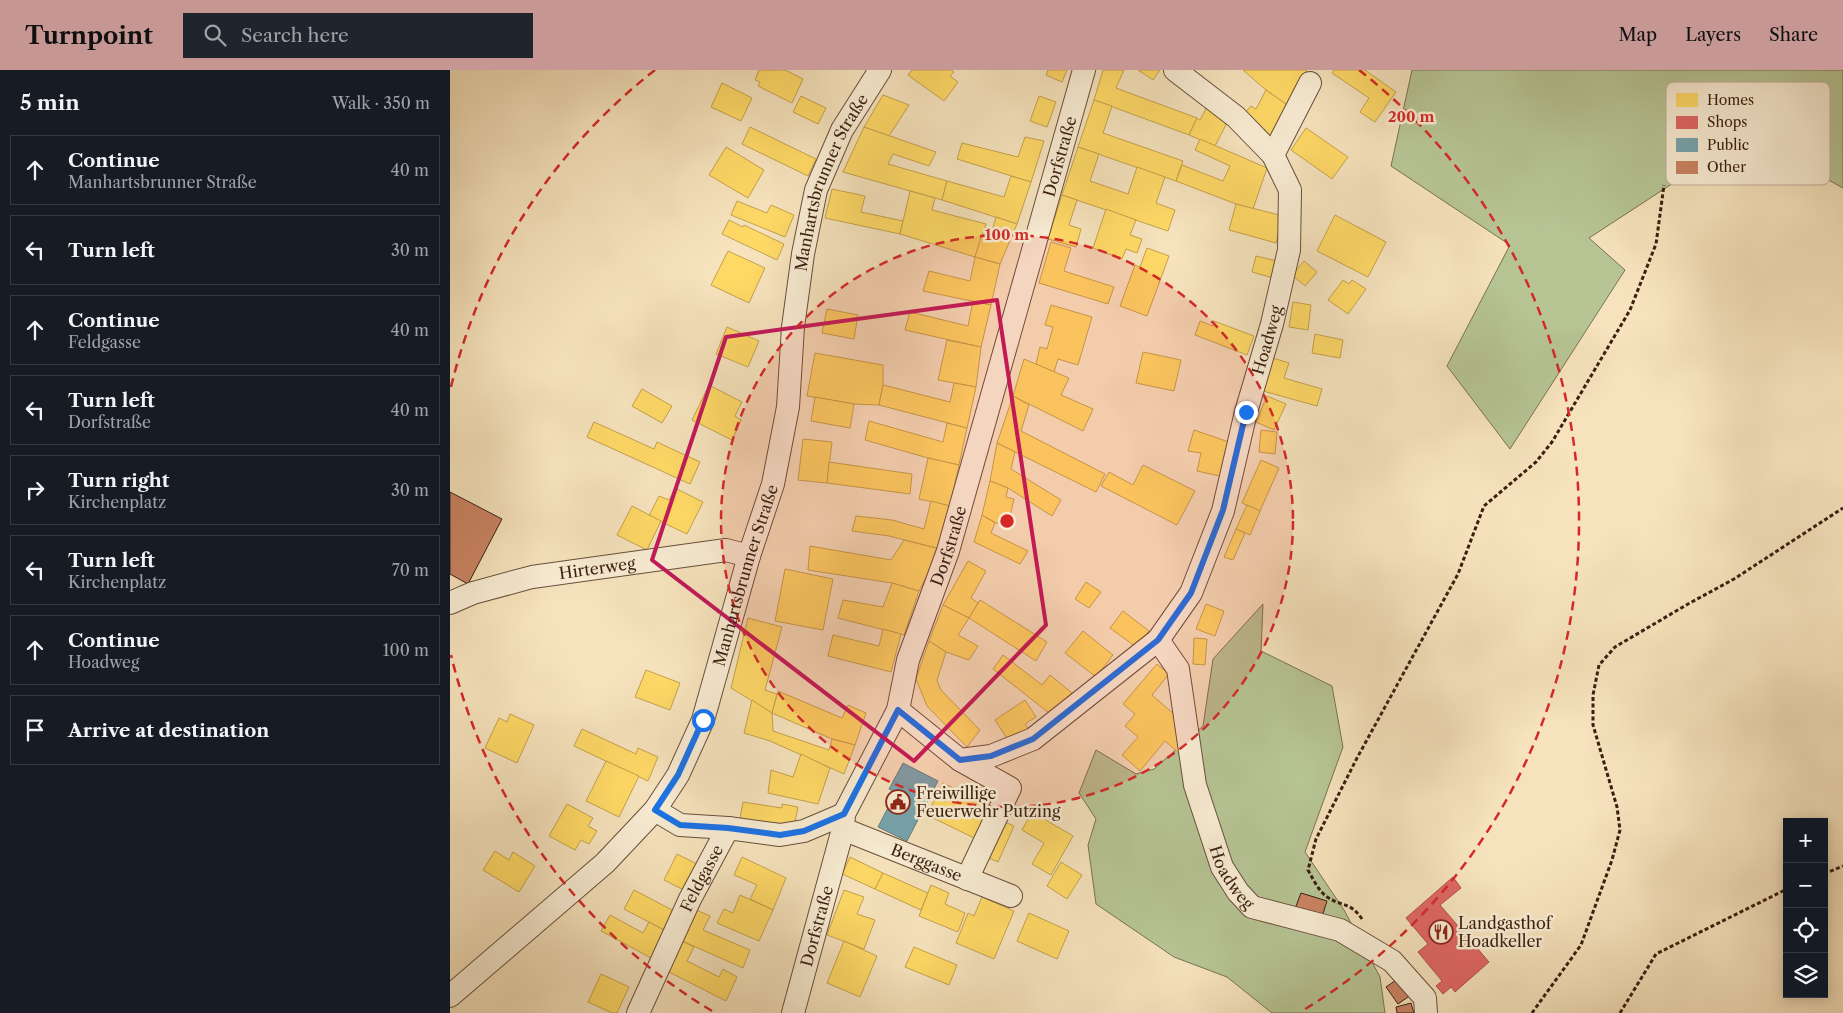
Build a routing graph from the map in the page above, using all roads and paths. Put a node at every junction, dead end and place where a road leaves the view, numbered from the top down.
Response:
1 (880, 70) edge
2 (1084, 70) edge
3 (1175, 70) edge
4 (1310, 83) dead end
5 (1273, 155) junction
6 (1664, 185) dead end
7 (1843, 508) edge
8 (749, 556) junction
9 (450, 603) edge
10 (1158, 640) junction
11 (898, 710) junction
12 (960, 760) junction
13 (655, 810) junction
14 (844, 822) junction
15 (728, 828) junction
16 (1843, 866) edge
17 (1828, 872) edge
18 (967, 878) junction
19 (1783, 891) edge
20 (1011, 896) dead end
21 (1373, 950) junction
22 (450, 996) edge
23 (1428, 1008) edge
24 (638, 1013) edge
25 (793, 1013) edge
26 (1532, 1013) edge
27 (1620, 1013) edge

1 - 8 street, Manhartsbrunner Straße
2 - 11 street, Dorfstraße
3 - 5 street, Hoadweg
4 - 5 street
5 - 10 street, Hoadweg
6 - 21 path
7 - 26 path
8 - 9 street, Hirterweg
8 - 13 street, Manhartsbrunner Straße
10 - 12 street, Hoadweg
10 - 21 street, Hoadweg
11 - 12 street
11 - 14 street, Dorfstraße
12 - 18 street
13 - 15 street
13 - 22 street, Manhartsbrunner Straße
14 - 15 street, Feldgasse
14 - 18 street, Berggasse
14 - 25 street, Dorfstraße
15 - 24 street, Feldgasse
16 - 17 path
18 - 20 street, Berggasse
19 - 27 path
21 - 23 street, Hoadweg

